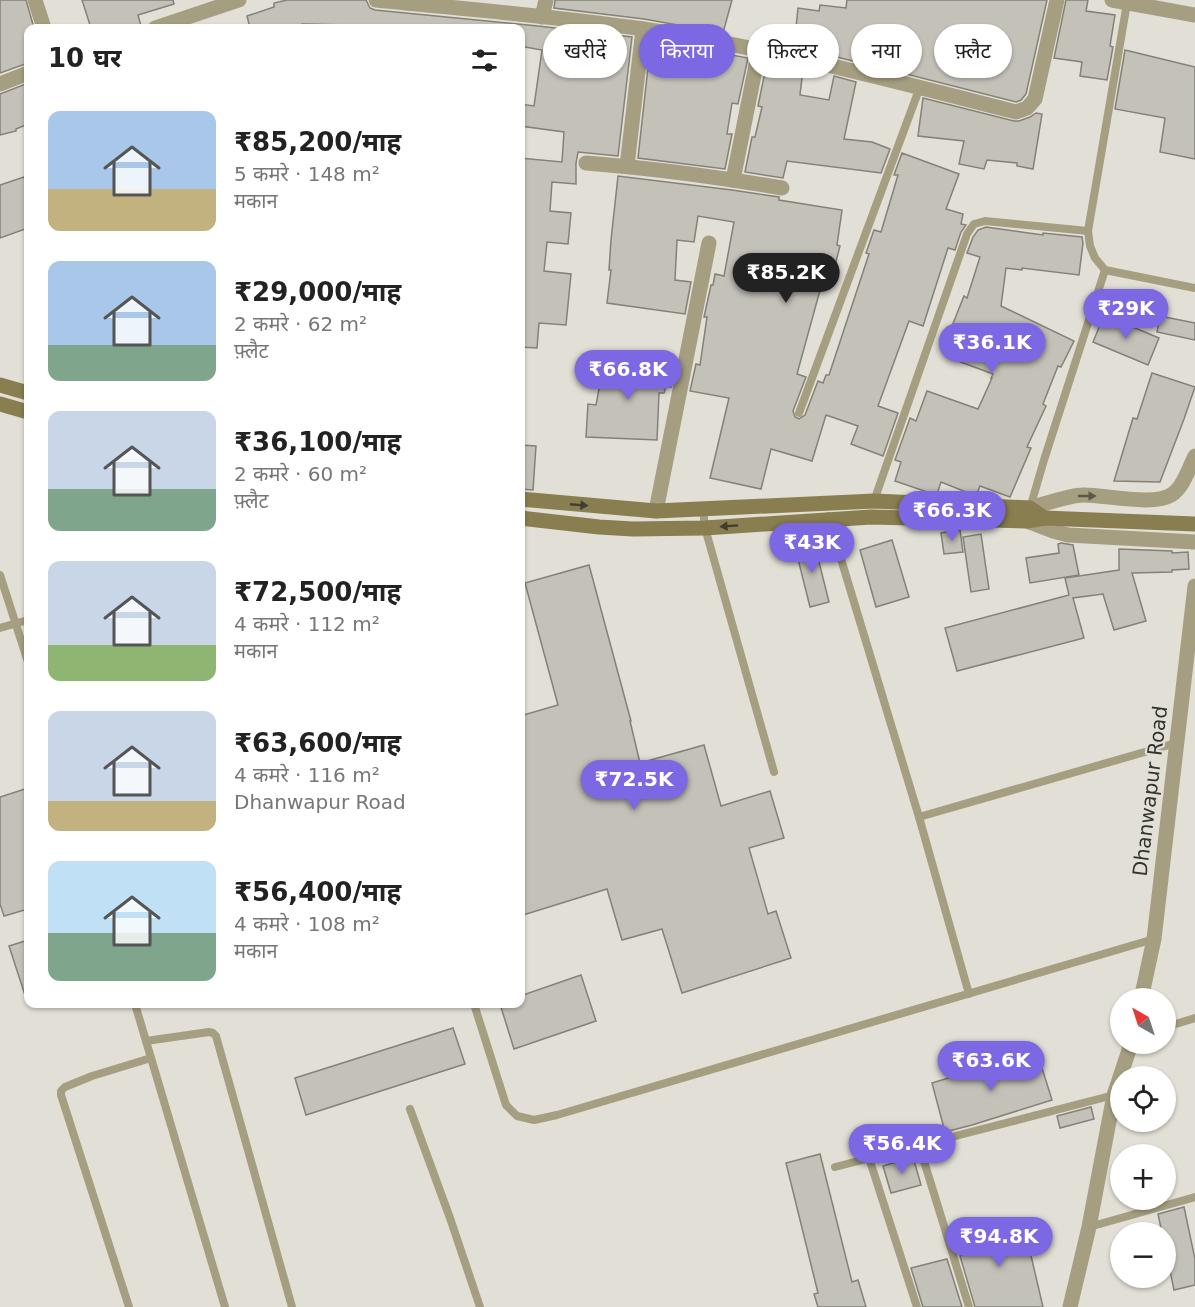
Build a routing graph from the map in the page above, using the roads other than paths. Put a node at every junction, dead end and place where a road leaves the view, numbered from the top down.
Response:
1 (35, 0) edge
2 (239, 0) edge
3 (376, 0) edge
4 (546, 0) edge
5 (1057, 0) edge
6 (1122, 1) edge
7 (1195, 15) edge
8 (542, 17) junction
9 (43, 24) edge
10 (168, 24) edge
11 (639, 29) edge
12 (639, 63) edge
13 (839, 67) edge
14 (24, 75) edge
15 (753, 78) edge
16 (0, 84) edge
17 (921, 87) junction
18 (586, 163) dead end
19 (627, 166) junction
20 (733, 180) junction
21 (782, 188) dead end
22 (1088, 231) junction
23 (709, 243) dead end
24 (1105, 270) junction
25 (1195, 288) edge
26 (0, 385) edge
27 (24, 392) edge
28 (0, 404) edge
29 (24, 411) edge
30 (799, 413) dead end
31 (1195, 456) edge
32 (525, 500) edge
33 (874, 501) junction
34 (825, 502) junction
35 (704, 509) junction
36 (656, 511) junction
37 (1029, 514) junction
38 (525, 519) edge
39 (829, 520) junction
40 (1195, 524) edge
41 (705, 528) junction
42 (1195, 542) edge
43 (0, 574) edge
44 (1195, 586) edge
45 (24, 621) edge
46 (15, 624) junction
47 (0, 628) edge
48 (24, 650) edge
49 (1188, 704) edge
50 (1176, 743) junction
51 (774, 772) dead end
52 (919, 817) junction
53 (1154, 939) junction
54 (1143, 988) edge
55 (969, 994) junction
56 (136, 1008) edge
57 (475, 1008) edge
58 (1195, 1018) edge
59 (1176, 1024) edge
60 (146, 1041) junction
61 (151, 1058) junction
62 (1110, 1096) edge
63 (410, 1108) dead end
64 (1110, 1116) edge
65 (919, 1145) junction
66 (869, 1158) junction
67 (835, 1167) dead end
68 (1195, 1197) edge
69 (1089, 1227) junction
70 (129, 1307) edge
71 (225, 1307) edge
72 (292, 1307) edge
73 (480, 1307) edge
74 (917, 1307) edge
75 (969, 1307) edge
76 (1070, 1307) edge

1 - 9 street
2 - 10 street
3 - 8 street
4 - 8 street
5 - 17 street
6 - 7 street
6 - 22 lane
8 - 11 street
12 - 19 street
13 - 17 street
14 - 16 street
15 - 20 street
17 - 30 lane
18 - 19 street
19 - 20 street
20 - 21 street
22 - 24 lane
22 - 33 lane
23 - 36 street
24 - 25 lane
24 - 37 lane
26 - 27 street
28 - 29 street
37 -> 31 street
32 -> 36 street
33 - 34 street
33 - 37 street
34 - 35 street
34 - 39 lane
35 - 36 street
35 - 41 lane
37 - 39 street
37 - 40 street
37 - 42 street
38 - 41 street
39 -> 41 street
39 - 52 lane
41 - 51 lane
43 - 46 lane
44 - 49 street, Dhanwapur Road
45 - 46 lane
46 - 47 lane
46 - 48 lane
49 - 50 street, Dhanwapur Road
50 - 52 lane
50 - 53 street, Dhanwapur Road
52 - 55 lane
53 - 54 street, Dhanwapur Road
53 - 55 lane
55 - 57 lane
56 - 60 lane
58 - 59 lane
60 - 61 lane
60 - 72 lane
61 - 70 lane
61 - 71 lane
62 - 65 lane
63 - 73 lane
64 - 69 street
65 - 66 lane
65 - 75 lane
66 - 67 lane
66 - 74 lane
68 - 69 lane
69 - 76 street

